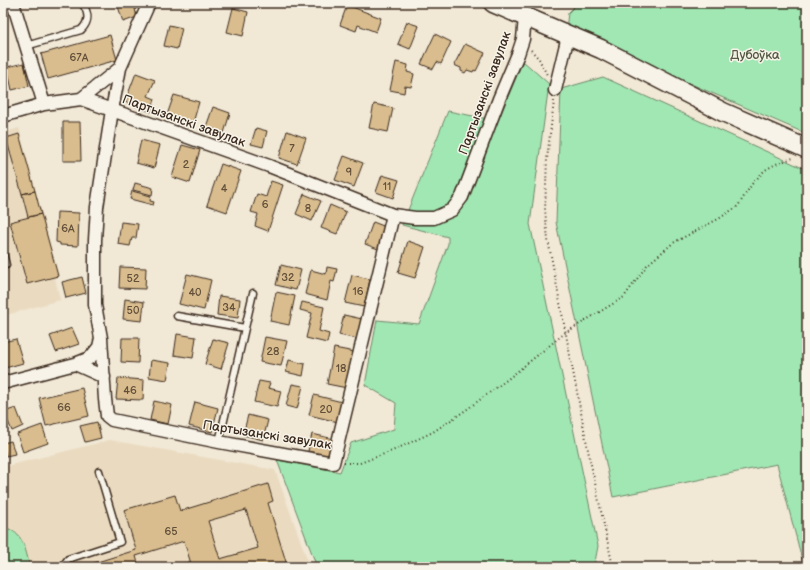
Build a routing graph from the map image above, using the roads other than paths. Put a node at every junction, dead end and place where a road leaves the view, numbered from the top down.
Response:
1 (13, 3) edge
2 (82, 3) edge
3 (149, 3) edge
4 (493, 3) edge
5 (525, 17) junction
6 (568, 36) junction
7 (26, 46) junction
8 (120, 68) junction
9 (555, 90) road end
10 (81, 99) junction
11 (44, 104) junction
12 (112, 110) junction
13 (3, 116) edge
14 (801, 153) edge
15 (393, 215) junction
16 (3, 252) edge
17 (3, 266) edge
18 (253, 293) dead end
19 (177, 316) dead end
20 (245, 328) junction
21 (101, 338) junction
22 (75, 364) junction
23 (104, 378) junction
24 (3, 383) edge
25 (219, 442) junction
26 (99, 471) dead end
27 (62, 567) edge

1 - 7 street
2 - 7 lane
3 - 8 street
4 - 5 main road
5 - 6 main road
5 - 15 street, Партызанскі завулак
6 - 9 street
6 - 14 main road
7 - 11 street
8 - 10 street
8 - 12 street
10 - 11 street
10 - 12 street
11 - 13 street
12 - 15 street, Партызанскі завулак
12 - 21 street, Партызанскі завулак
15 - 25 street, Партызанскі завулак
16 - 17 lane
18 - 20 lane
19 - 20 lane
20 - 25 lane
21 - 22 street
21 - 23 street, Партызанскі завулак
22 - 23 street
22 - 24 street
23 - 25 street, Партызанскі завулак
26 - 27 lane

